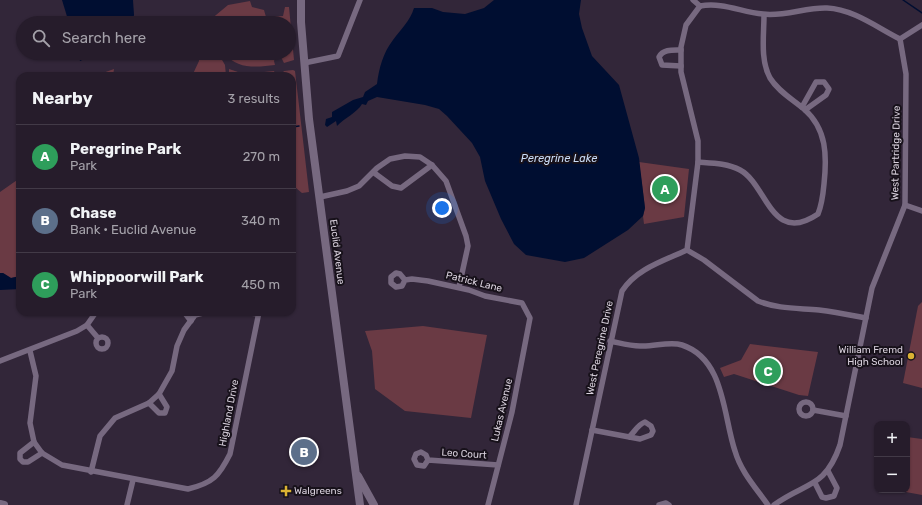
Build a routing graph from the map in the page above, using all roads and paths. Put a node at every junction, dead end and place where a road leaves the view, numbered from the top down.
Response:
1 (301, 0) edge
2 (360, 0) edge
3 (693, 0) edge
4 (699, 3) edge
5 (764, 15) junction
6 (922, 25) edge
7 (900, 40) junction
8 (681, 50) junction
9 (304, 63) junction
10 (681, 66) junction
11 (803, 109) junction
12 (698, 162) junction
13 (432, 165) junction
14 (373, 172) junction
15 (320, 197) junction
16 (905, 205) junction
17 (922, 211) edge
18 (686, 250) junction
19 (405, 280) dead end
20 (458, 287) junction
21 (93, 316) edge
22 (188, 316) edge
23 (194, 316) edge
24 (258, 316) edge
25 (530, 318) joint
26 (866, 318) junction
27 (191, 320) junction
28 (87, 325) junction
29 (98, 338) dead end
30 (610, 341) junction
31 (30, 351) junction
32 (0, 361) edge
33 (159, 394) junction
34 (149, 403) junction
35 (813, 410) dead end
36 (846, 416) junction
37 (592, 430) junction
38 (629, 437) dead end
39 (34, 442) junction
40 (42, 453) junction
41 (428, 460) dead end
42 (498, 465) junction
43 (828, 471) junction
44 (91, 472) junction
45 (356, 473) junction
46 (133, 480) junction
47 (815, 483) junction
48 (0, 504) edge
49 (4, 505) edge
50 (127, 505) edge
51 (360, 505) edge
52 (374, 505) edge
53 (488, 505) edge
54 (576, 505) edge
55 (659, 505) edge
56 (670, 505) edge
57 (768, 505) edge
58 (774, 505) edge

1 - 9 main road, Euclid Avenue
2 - 9 street
3 - 4 street
4 - 5 street
4 - 8 street
5 - 7 street
5 - 11 street
6 - 7 street
7 - 16 street, West Partridge Drive
8 - 10 street
8 - 10 street
9 - 15 main road, Euclid Avenue
10 - 12 street
11 - 11 street
11 - 12 street
12 - 18 street
13 - 14 street
13 - 14 street
13 - 20 street
14 - 15 street
15 - 45 main road, Euclid Avenue
16 - 17 street
16 - 26 street, West Partridge Drive
18 - 26 street
18 - 30 street, West Peregrine Drive
19 - 20 street, Patrick Lane
20 - 25 street, Patrick Lane
21 - 28 street
22 - 27 street
23 - 27 street
24 - 46 street, Highland Drive
25 - 42 street, Lukas Avenue
26 - 36 street, West Partridge Drive
27 - 33 street
28 - 29 street
28 - 31 street
30 - 37 street, West Peregrine Drive
30 - 57 street
31 - 32 street
31 - 39 street, Highland Drive
33 - 34 street
33 - 34 street
34 - 44 street
35 - 36 street
36 - 43 street, West Partridge Drive
37 - 38 street
37 - 54 street, West Peregrine Drive
39 - 40 street, Highland Drive
39 - 40 street
40 - 44 street, Highland Drive
41 - 42 street, Leo Court
42 - 53 street, Lukas Avenue
43 - 47 street, West Partridge Drive
43 - 47 street
44 - 46 street, Highland Drive
45 - 51 main road, Euclid Avenue
45 - 52 main road
46 - 50 street
47 - 58 street, West Partridge Drive
48 - 49 main road
55 - 56 street

